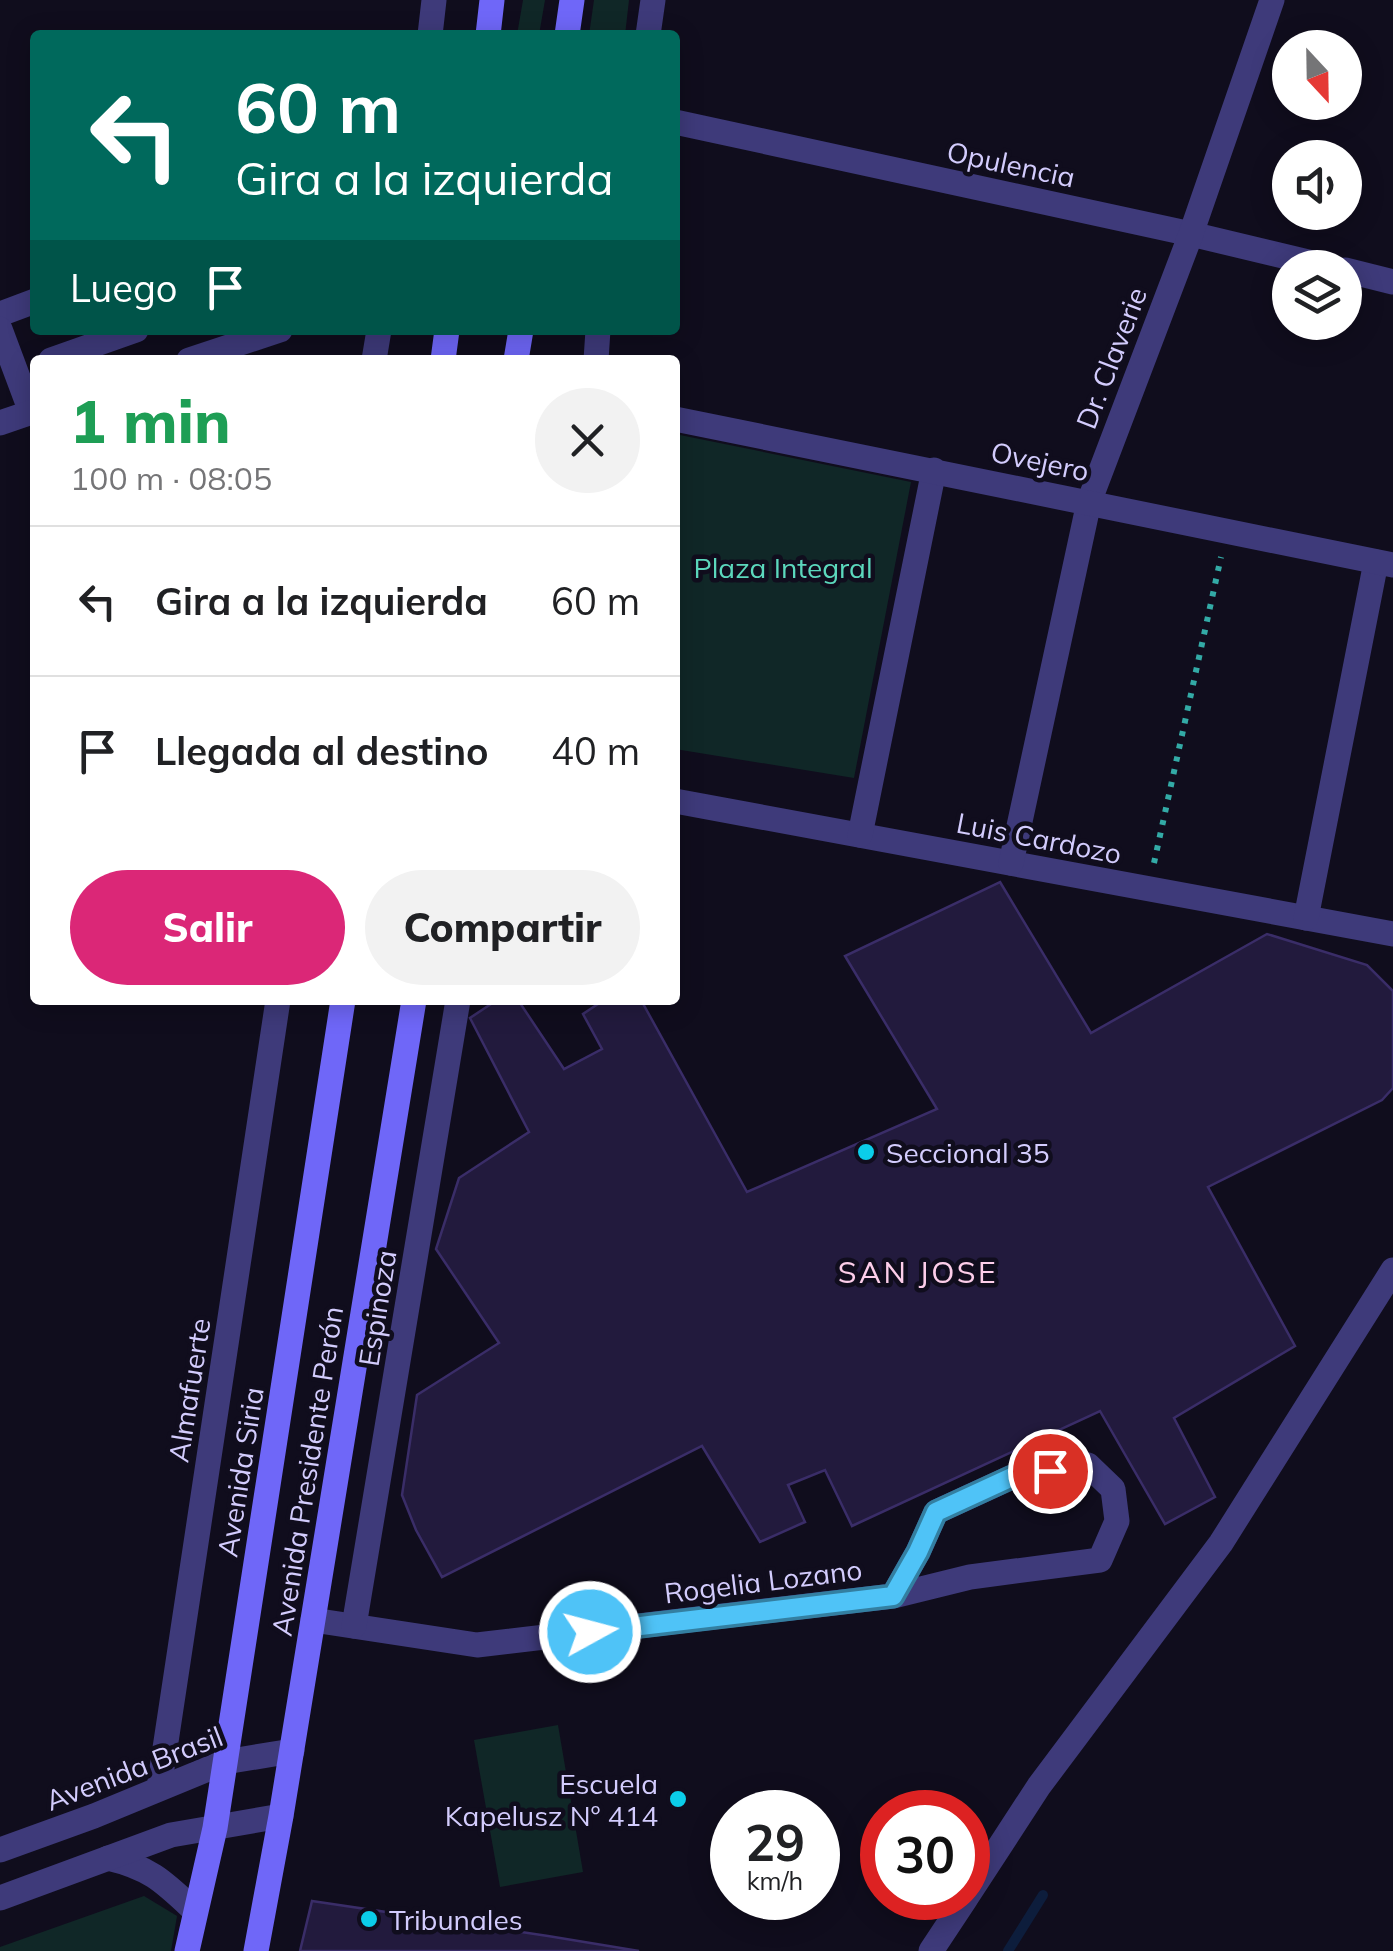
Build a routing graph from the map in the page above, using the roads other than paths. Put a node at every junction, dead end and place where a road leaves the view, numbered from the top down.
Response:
1 (434, 0) edge
2 (492, 0) edge
3 (572, 0) edge
4 (653, 0) edge
5 (1272, 0) edge
6 (431, 30) edge
7 (489, 30) edge
8 (568, 30) edge
9 (649, 30) edge
10 (680, 123) edge
11 (1191, 234) junction
12 (1272, 253) edge
13 (1362, 274) edge
14 (1393, 282) edge
15 (30, 303) edge
16 (0, 314) edge
17 (0, 329) edge
18 (122, 335) edge
19 (265, 335) edge
20 (66, 355) edge
21 (204, 355) edge
22 (17, 372) edge
23 (30, 404) edge
24 (30, 413) edge
25 (680, 420) edge
26 (0, 423) edge
27 (934, 470) junction
28 (1089, 502) junction
29 (1384, 564) edge
30 (680, 802) edge
31 (860, 835) junction
32 (1011, 864) junction
33 (1306, 918) junction
34 (1393, 934) edge
35 (277, 1005) edge
36 (343, 1005) edge
37 (413, 1005) edge
38 (457, 1005) edge
39 (1393, 1270) edge
40 (893, 1596) junction
41 (313, 1620) junction
42 (354, 1626) junction
43 (292, 1751) junction
44 (225, 1762) junction
45 (159, 1788) junction
46 (282, 1816) junction
47 (215, 1828) junction
48 (0, 1850) edge
49 (108, 1858) junction
50 (990, 1860) edge
51 (0, 1898) edge
52 (195, 1912) junction
53 (951, 1920) edge
54 (188, 1951) edge
55 (256, 1951) edge
56 (931, 1951) edge

1 - 6 street
2 - 7 main road
3 - 8 main road
4 - 9 street
5 - 11 street, Dr. Claverie
10 - 11 street, Opulencia
11 - 12 street, Opulencia
11 - 28 street, Dr. Claverie
13 - 14 street
15 - 16 street
17 - 22 street
18 - 20 street
19 - 21 street
22 - 23 street
24 - 26 street
25 - 27 street, Ovejero
27 - 28 street, Ovejero
27 - 31 street
28 - 29 street, Ovejero
28 - 32 street, Dr. Claverie
29 - 33 street
30 - 31 street, Luis Cardozo
31 - 32 street, Luis Cardozo
32 - 33 street, Luis Cardozo
33 - 34 street, Luis Cardozo
35 - 45 street, Almafuerte
36 - 44 main road, Avenida Siria
37 - 41 main road, Avenida Presidente Perón
38 - 42 street, Espinoza
39 - 50 street
40 - 40 street, Rogelia Lozano
40 - 42 street, Rogelia Lozano
41 - 42 street, Rogelia Lozano
41 - 43 main road, Avenida Presidente Perón
43 - 44 street, Avenida Brasil
43 - 46 main road, Avenida Presidente Perón
44 - 45 street, Avenida Brasil
44 - 47 main road, Avenida Siria
45 - 48 street, Avenida Brasil
46 - 47 street
46 - 55 main road, Avenida Presidente Perón
47 - 49 street
47 - 52 main road, Avenida Siria
49 - 51 street
49 - 52 street
52 - 54 main road, Avenida Siria
53 - 56 street

